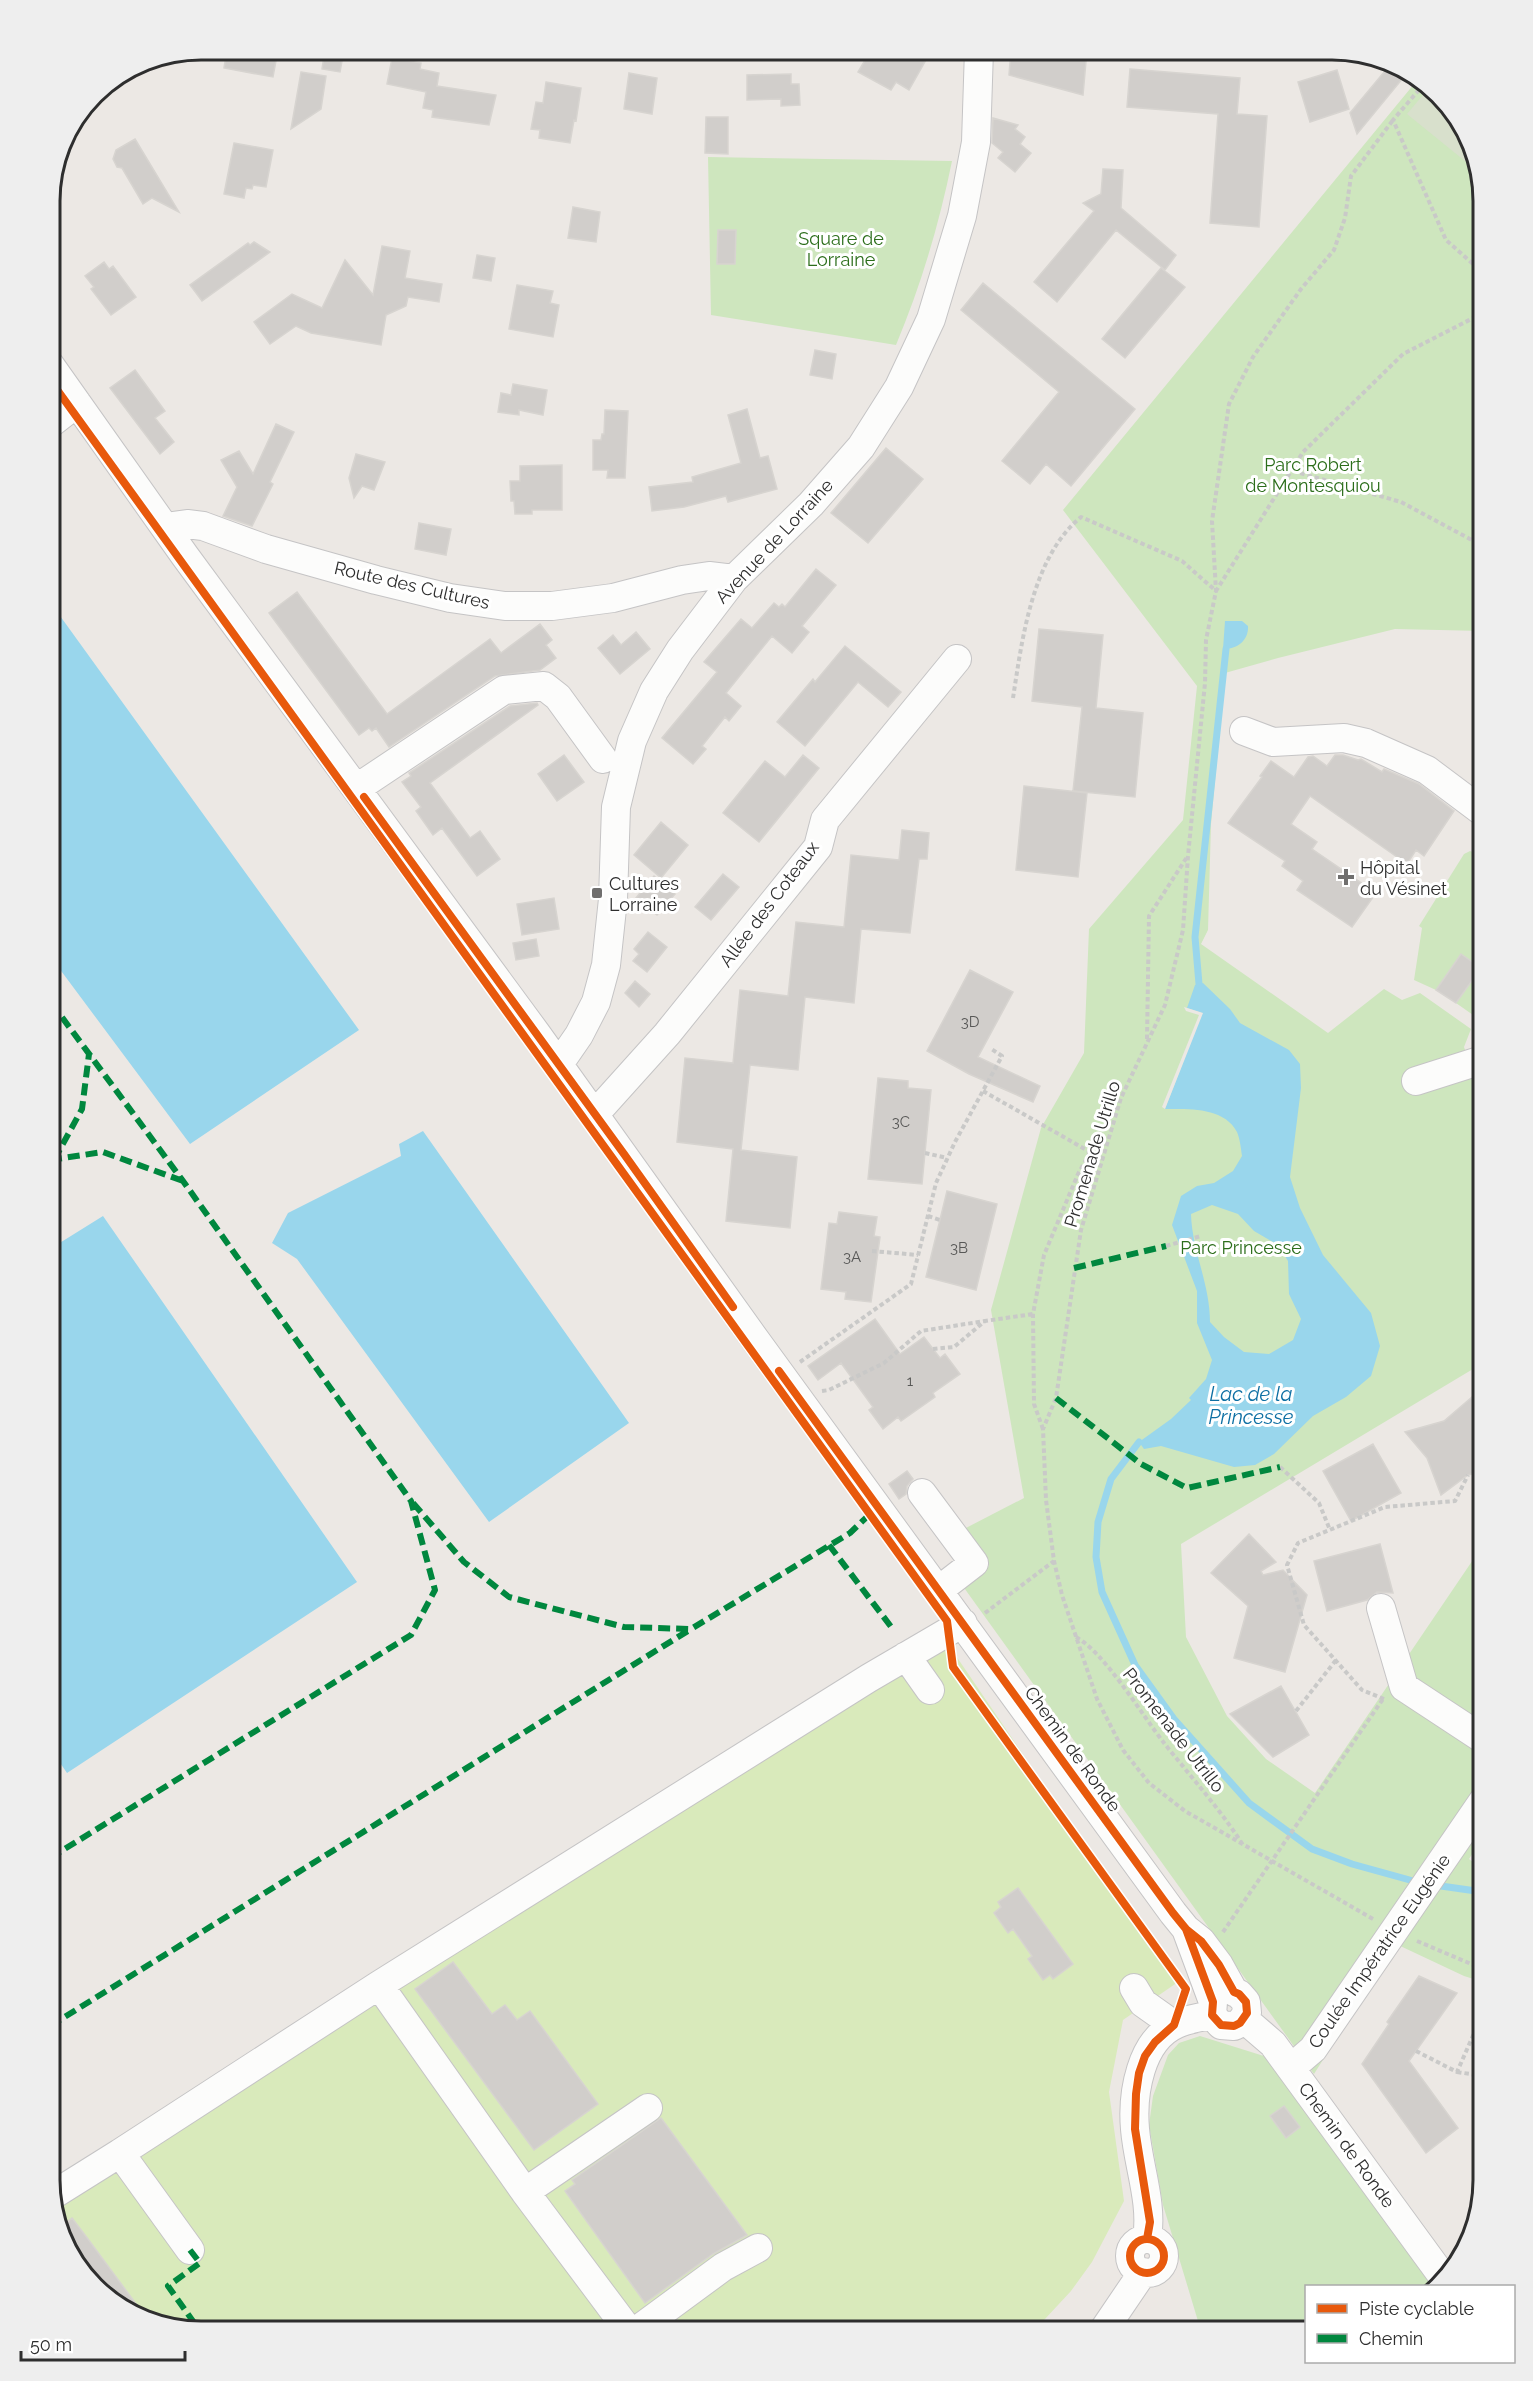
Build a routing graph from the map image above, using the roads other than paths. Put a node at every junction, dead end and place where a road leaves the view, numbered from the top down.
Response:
1 (980, 60) edge
2 (60, 379) edge
3 (77, 403) junction
4 (60, 416) edge
5 (165, 527) junction
6 (734, 579) junction
7 (957, 659) dead end
8 (1244, 731) dead end
9 (603, 759) dead end
10 (357, 788) junction
11 (1473, 804) edge
12 (1473, 1060) edge
13 (559, 1064) junction
14 (1416, 1081) dead end
15 (595, 1114) junction
16 (757, 1342) junction
17 (810, 1397) junction
18 (922, 1493) dead end
19 (939, 1590) junction
20 (1381, 1608) dead end
21 (970, 1621) junction
22 (906, 1656) junction
23 (930, 1690) dead end
24 (1473, 1733) edge
25 (1473, 1817) edge
26 (379, 1985) junction
27 (1134, 1988) dead end
28 (1220, 2003) junction
29 (1174, 2025) junction
30 (1291, 2068) junction
31 (648, 2109) dead end
32 (120, 2153) junction
33 (60, 2190) edge
34 (525, 2192) junction
35 (758, 2248) dead end
36 (190, 2250) dead end
37 (1439, 2272) edge
38 (622, 2321) edge
39 (650, 2321) edge
40 (1110, 2321) edge

1 - 6 street, Avenue de Lorraine
2 - 3 street, Chemin de Ronde
3 - 4 street
3 - 5 street, Chemin de Ronde
5 - 6 street, Route des Cultures
5 - 10 street, Chemin de Ronde
6 - 13 street, Avenue de Lorraine
7 - 15 street, Allée des Coteaux
8 - 11 street
9 - 10 street
10 - 13 street, Chemin de Ronde
12 - 14 street
13 - 15 street, Chemin de Ronde
15 - 16 street, Chemin de Ronde
16 - 17 street, Chemin de Ronde
16 - 17 street
17 - 19 street, Chemin de Ronde
18 - 19 street
19 - 21 street, Chemin de Ronde
20 - 24 street
21 - 22 street
21 - 28 street, Chemin de Ronde
22 - 23 street
22 - 26 street
25 - 30 street, Coulée Impératrice Eugénie
26 - 32 street
26 - 34 street
27 - 29 street
28 - 29 street
28 - 30 street, Chemin de Ronde
29 - 40 street
30 - 37 street, Chemin de Ronde
31 - 34 street
32 - 33 street
32 - 36 street
34 - 38 street
35 - 39 street

